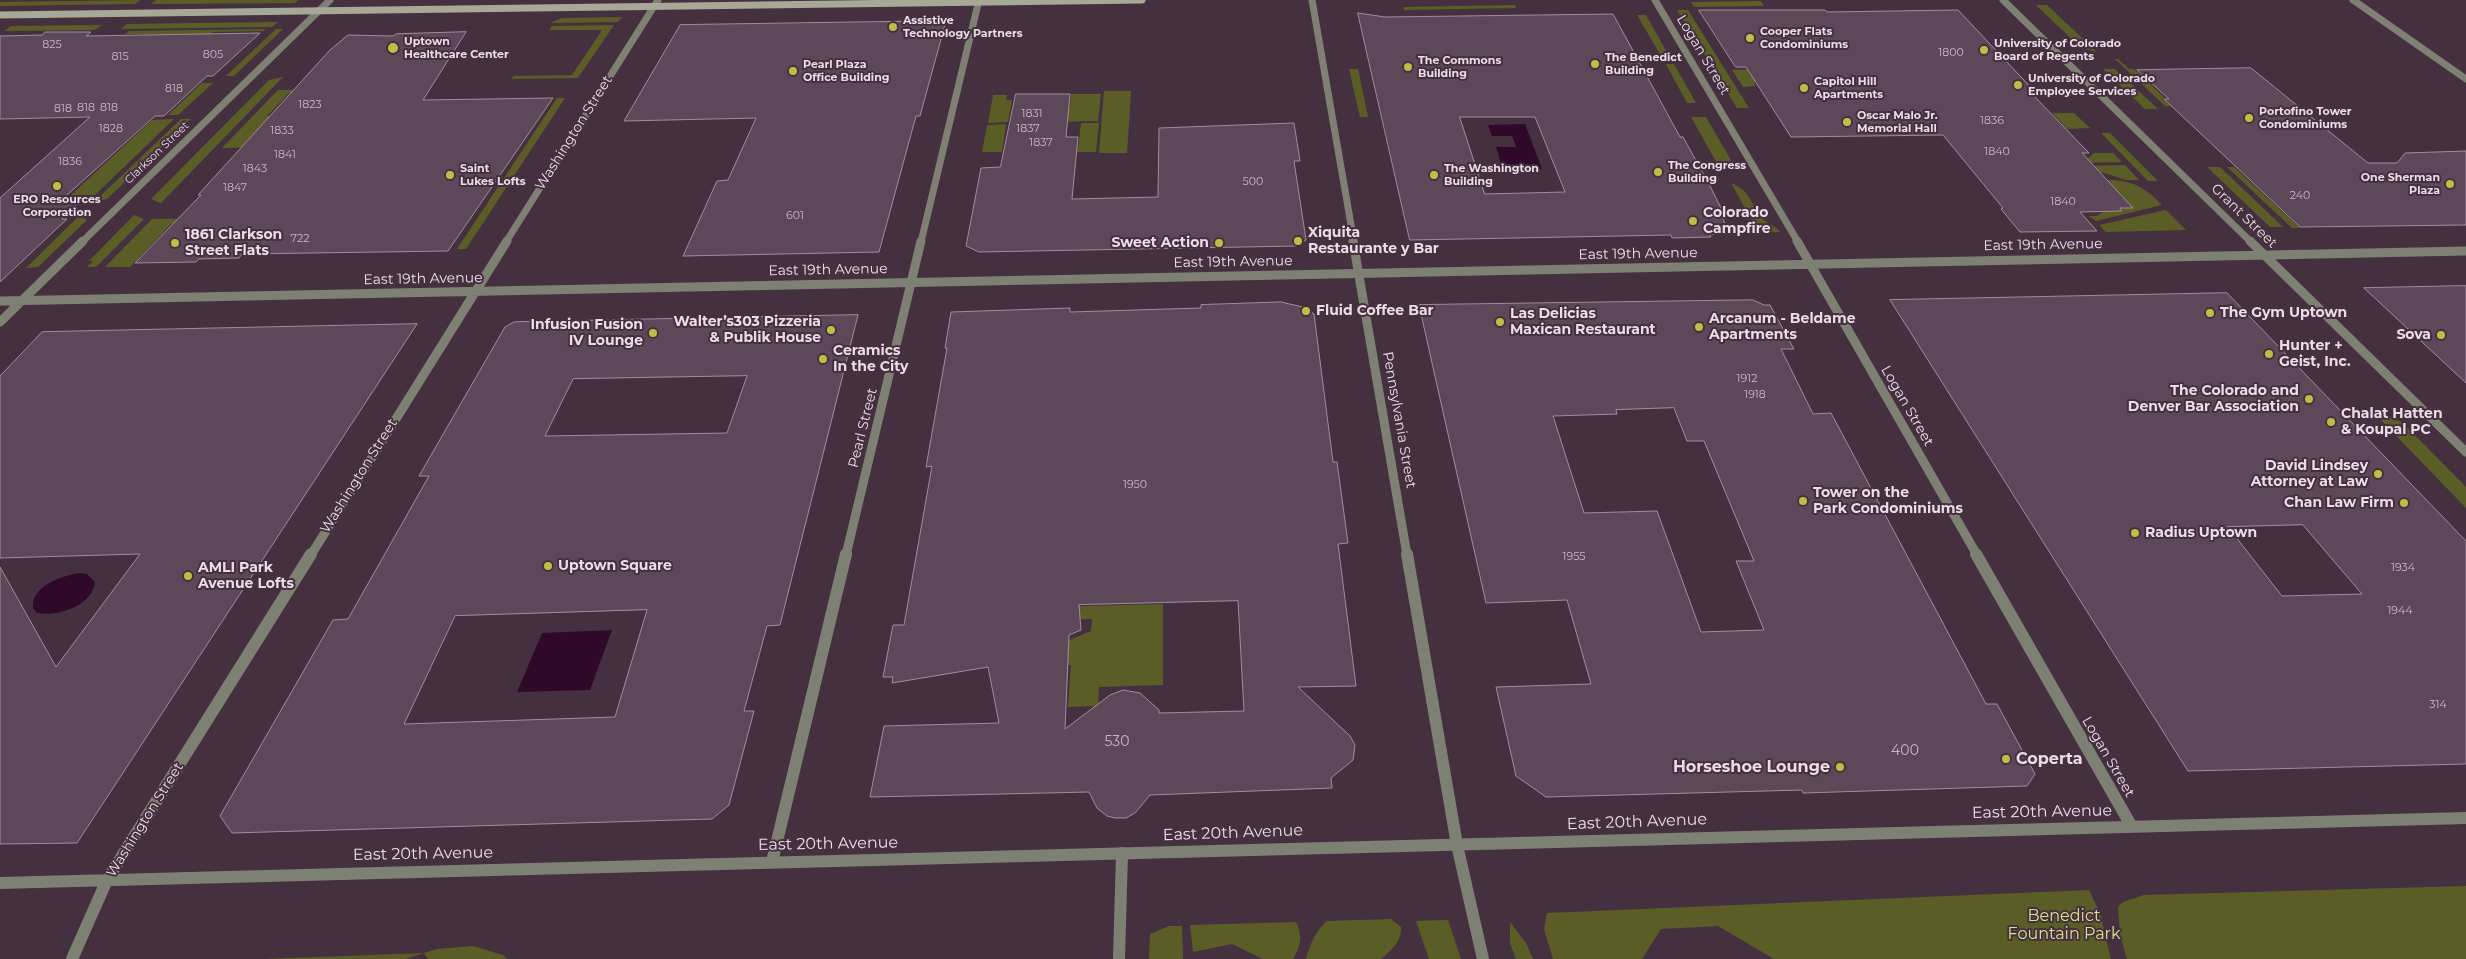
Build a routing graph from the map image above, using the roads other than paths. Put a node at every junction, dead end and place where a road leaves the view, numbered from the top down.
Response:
1 (330, 0) edge
2 (1142, 0) edge
3 (1312, 0) edge
4 (1654, 0) edge
5 (2003, 0) edge
6 (2353, 0) edge
7 (978, 1) edge
8 (656, 3) edge
9 (320, 11) junction
10 (0, 15) edge
11 (2466, 79) edge
12 (2466, 251) edge
13 (2264, 255) junction
14 (1811, 264) junction
15 (1359, 273) junction
16 (913, 283) junction
17 (474, 292) junction
18 (0, 301) edge
19 (21, 301) junction
20 (0, 322) edge
21 (2466, 452) edge
22 (2466, 818) edge
23 (2132, 827) junction
24 (1457, 845) junction
25 (1122, 853) junction
26 (772, 862) junction
27 (107, 880) junction
28 (0, 883) edge
29 (72, 959) edge
30 (1119, 959) edge
31 (1483, 959) edge

1 - 9 street, Clarkson Street
2 - 7 main road
3 - 15 street, Pennsylvania Street
4 - 14 street, Logan Street
5 - 13 street, Grant Street
6 - 11 street
7 - 8 main road
7 - 16 street, Pearl Street
8 - 9 main road
8 - 17 street, Washington Street
9 - 10 main road
9 - 19 street, Clarkson Street
12 - 13 street, East 19th Avenue
13 - 14 street, East 19th Avenue
13 - 21 street, Grant Street
14 - 15 street, East 19th Avenue
14 - 23 street, Logan Street
15 - 16 street, East 19th Avenue
15 - 24 street, Pennsylvania Street
16 - 17 street, East 19th Avenue
16 - 26 street, Pearl Street
17 - 19 street, East 19th Avenue
17 - 27 street, Washington Street
18 - 19 street, East 19th Avenue
19 - 20 street, Clarkson Street
22 - 23 street, East 20th Avenue
23 - 24 street, East 20th Avenue
24 - 25 street, East 20th Avenue
24 - 31 street, Pennsylvania Street
25 - 26 street, East 20th Avenue
25 - 30 street
26 - 27 street, East 20th Avenue
27 - 28 street, East 20th Avenue
27 - 29 street, Washington Street

